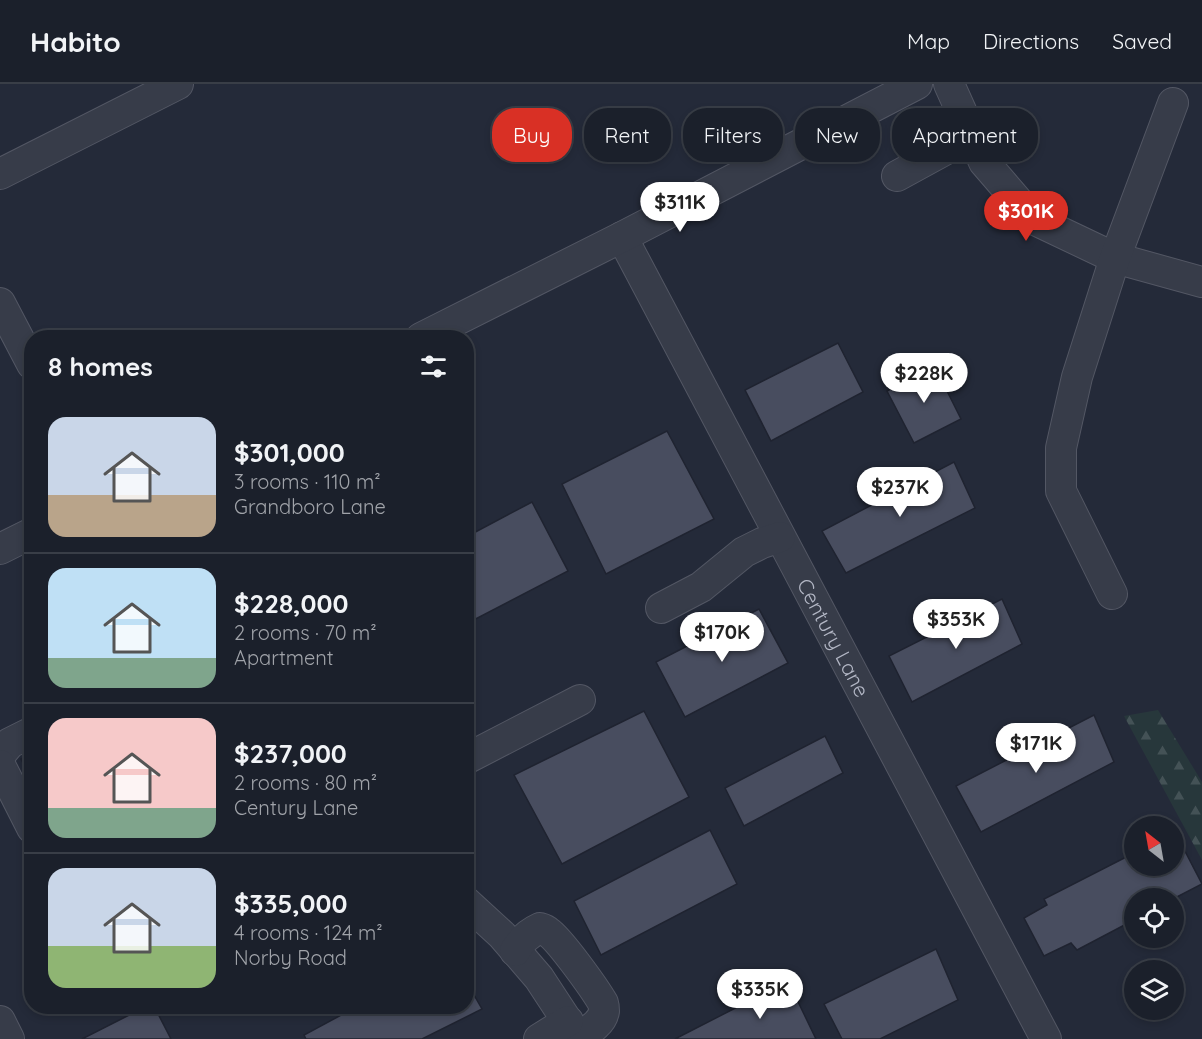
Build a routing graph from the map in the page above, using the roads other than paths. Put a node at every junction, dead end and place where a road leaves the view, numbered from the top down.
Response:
1 (177, 84) edge
2 (917, 84) edge
3 (949, 84) edge
4 (1173, 103) dead end
5 (960, 108) edge
6 (923, 162) edge
7 (984, 162) edge
8 (0, 174) edge
9 (897, 176) dead end
10 (622, 237) junction
11 (1115, 258) junction
12 (1202, 282) edge
13 (0, 303) edge
14 (437, 330) edge
15 (24, 349) edge
16 (24, 537) edge
17 (780, 537) junction
18 (0, 549) edge
19 (1112, 594) dead end
20 (661, 608) dead end
21 (580, 700) dead end
22 (24, 736) edge
23 (0, 755) edge
24 (474, 755) edge
25 (0, 765) edge
26 (24, 812) edge
27 (474, 910) edge
28 (515, 951) junction
29 (0, 1021) edge
30 (575, 1032) edge
31 (9, 1039) edge
32 (538, 1039) edge
33 (1046, 1039) edge

1 - 8 street
2 - 10 street
3 - 5 street
4 - 11 street
6 - 9 street
7 - 11 street
10 - 14 street
10 - 17 street, Century Lane
11 - 12 street
11 - 19 street
13 - 15 street
16 - 18 street
17 - 20 street
17 - 33 street, Century Lane
21 - 24 street
22 - 23 street
25 - 26 street
27 - 28 street
28 - 30 street
28 - 30 street
29 - 31 street
30 - 32 street

